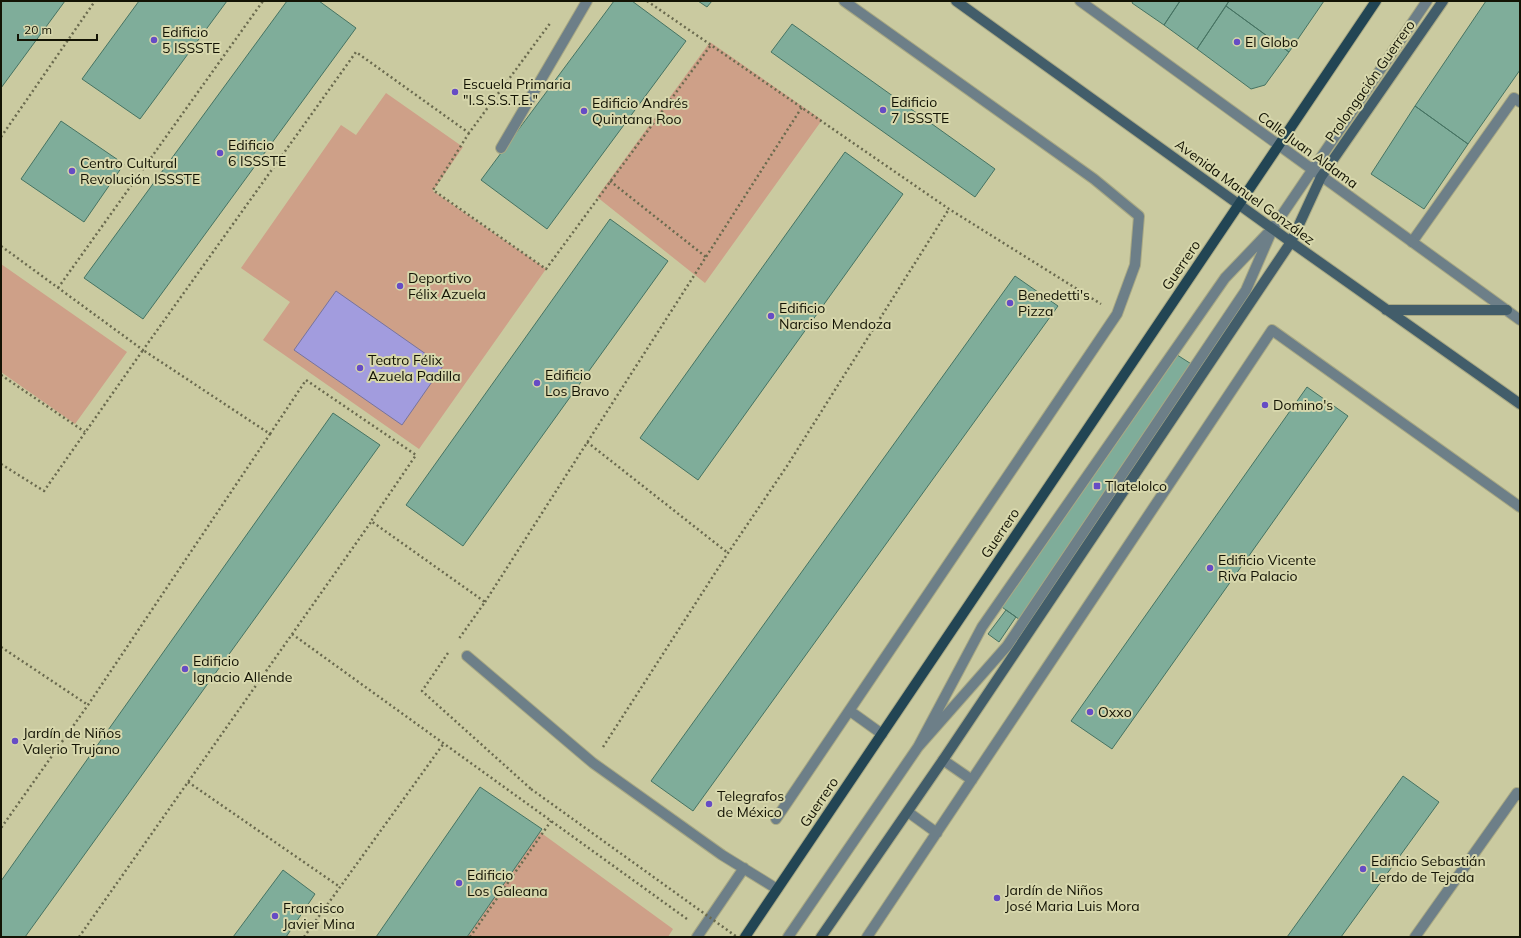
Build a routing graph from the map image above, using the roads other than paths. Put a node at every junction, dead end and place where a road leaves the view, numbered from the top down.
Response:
1 (588, 1) edge
2 (844, 1) edge
3 (956, 1) edge
4 (1080, 1) edge
5 (1376, 1) edge
6 (1427, 1) edge
7 (1442, 1) edge
8 (1520, 102) edge
9 (1278, 145) junction
10 (501, 148) dead end
11 (1312, 170) junction
12 (1321, 177) junction
13 (1238, 204) junction
14 (1273, 228) junction
15 (1291, 242) junction
16 (1412, 242) junction
17 (1386, 310) junction
18 (1507, 310) junction
19 (1520, 320) edge
20 (1520, 404) edge
21 (1520, 507) edge
22 (467, 656) dead end
23 (850, 711) junction
24 (882, 734) junction
25 (918, 747) junction
26 (943, 760) junction
27 (972, 780) junction
28 (1520, 795) edge
29 (908, 812) junction
30 (776, 819) dead end
31 (937, 833) junction
32 (744, 868) junction
33 (777, 889) junction
34 (700, 933) edge
35 (745, 937) edge
36 (788, 937) edge
37 (822, 937) edge
38 (867, 937) edge
39 (1415, 937) edge

1 - 10 street
2 - 23 street
3 - 13 main road, Avenida Manuel González
4 - 9 street, Calle Juan Aldama
5 - 9 main road
6 - 11 street
7 - 12 main road, Prolongación Guerrero
8 - 16 street
9 - 11 street, Calle Juan Aldama
9 - 13 main road, Guerrero
11 - 12 street, Calle Juan Aldama
11 - 14 street
12 - 15 main road
12 - 16 street, Calle Juan Aldama
13 - 14 main road, Avenida Manuel González
13 - 24 main road, Guerrero
14 - 15 main road, Avenida Manuel González
14 - 25 street
14 - 25 street
15 - 17 main road, Avenida Manuel González
15 - 26 main road
16 - 18 street, Calle Juan Aldama
17 - 18 main road
17 - 20 main road, Avenida Manuel González
18 - 19 street, Calle Juan Aldama
21 - 27 street
22 - 32 street
23 - 24 street
23 - 30 street
24 - 33 main road, Guerrero
25 - 36 street
26 - 27 street
26 - 29 main road
27 - 31 street
28 - 39 street
29 - 31 street
29 - 37 main road
31 - 38 street
32 - 33 street
32 - 34 street
33 - 35 main road, Guerrero

